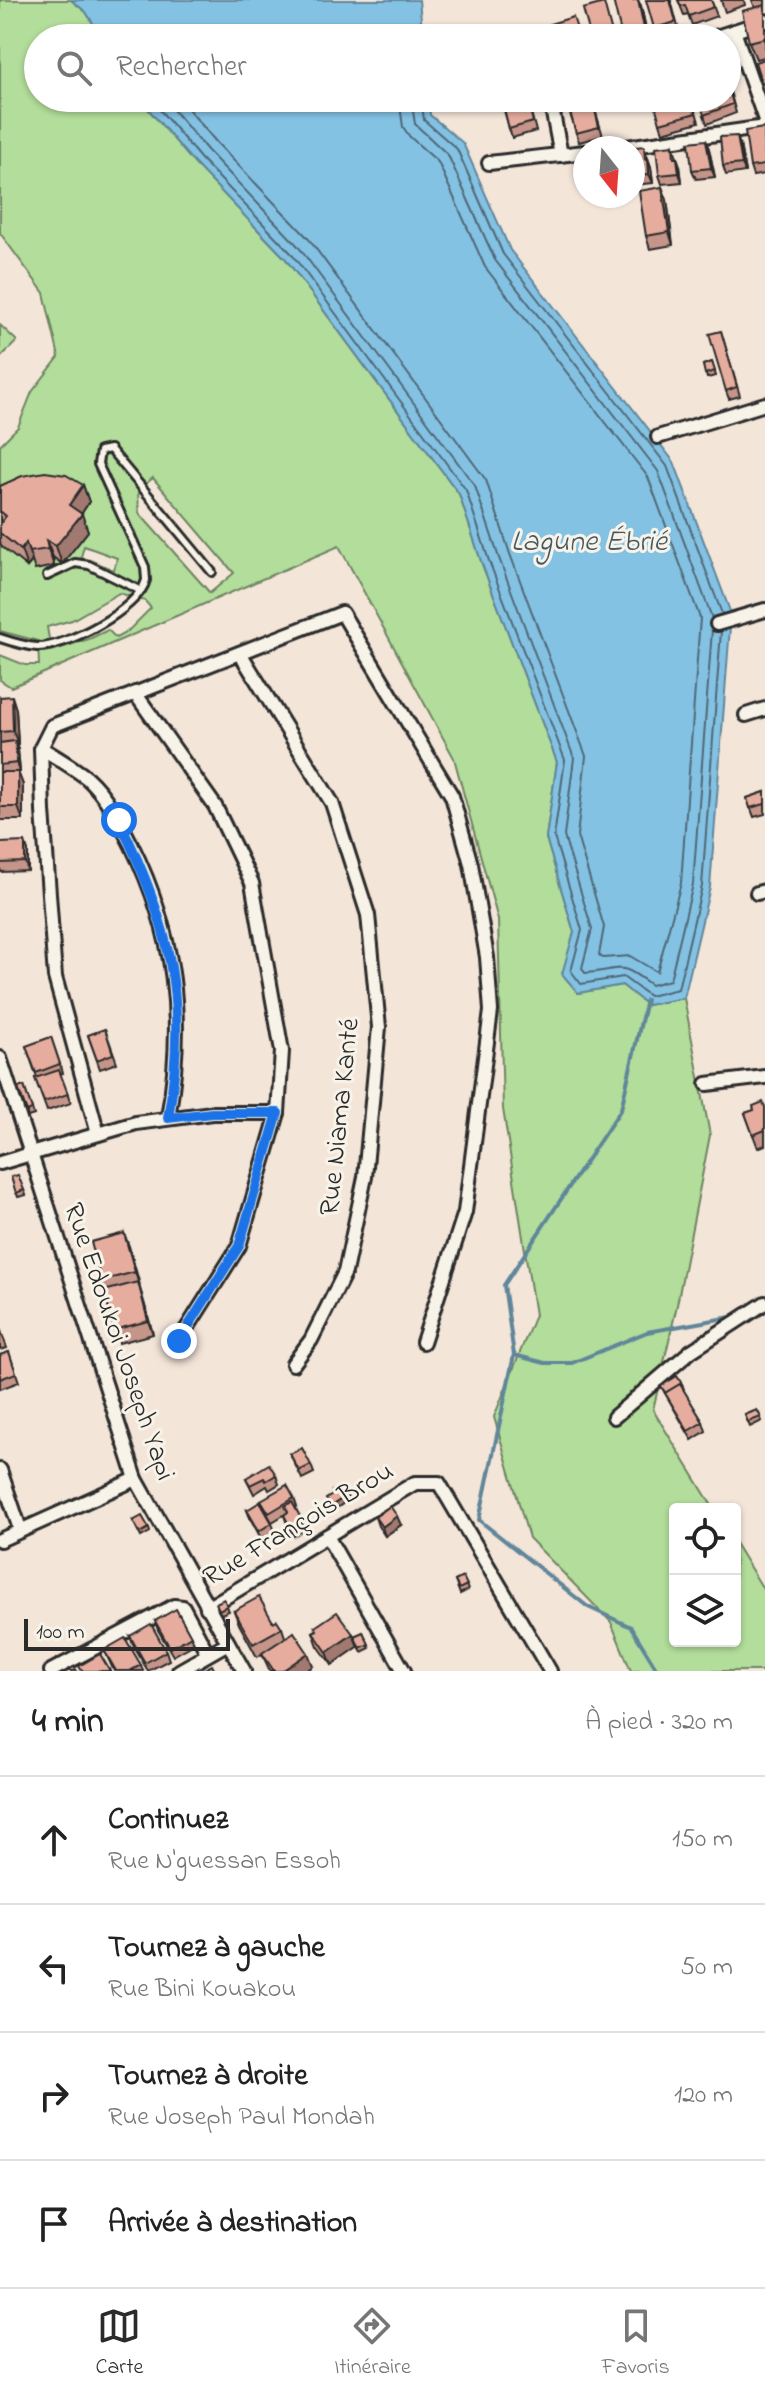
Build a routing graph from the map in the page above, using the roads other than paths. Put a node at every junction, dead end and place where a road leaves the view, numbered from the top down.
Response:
1 (765, 21) edge
2 (741, 29) edge
3 (741, 51) edge
4 (553, 112) edge
5 (765, 120) edge
6 (765, 127) edge
7 (645, 144) edge
8 (573, 154) edge
9 (561, 155) junction
10 (489, 163) dead end
11 (765, 404) edge
12 (658, 437) dead end
13 (212, 572) dead end
14 (47, 576) dead end
15 (139, 590) junction
16 (765, 610) edge
17 (717, 624) dead end
18 (0, 638) edge
19 (240, 653) junction
20 (135, 693) junction
21 (765, 709) edge
22 (746, 715) dead end
23 (41, 748) junction
24 (0, 1058) edge
25 (765, 1077) edge
26 (707, 1084) dead end
27 (278, 1113) junction
28 (168, 1118) junction
29 (98, 1134) junction
30 (29, 1154) junction
31 (0, 1163) edge
32 (765, 1303) edge
33 (179, 1341) dead end
34 (423, 1342) dead end
35 (293, 1364) dead end
36 (614, 1417) dead end
37 (0, 1470) edge
38 (136, 1479) junction
39 (20, 1529) junction
40 (327, 1536) junction
41 (0, 1540) edge
42 (207, 1608) junction
43 (228, 1643) junction
44 (208, 1654) junction
45 (51, 1671) edge
46 (179, 1671) edge
47 (244, 1671) edge
48 (404, 1671) edge
49 (550, 1671) edge

1 - 2 street
3 - 5 street
4 - 9 street
6 - 7 street
8 - 9 street
9 - 10 street
11 - 12 street
13 - 15 lane
14 - 15 lane
15 - 18 lane
16 - 17 street
19 - 20 street
19 - 34 street
19 - 35 street, Rue Niama Kanté
20 - 23 street
20 - 27 street
21 - 22 street
23 - 28 street
23 - 29 street
24 - 30 street, Rue Edoukoi Joseph Yapi
25 - 26 street
27 - 28 street
27 - 33 street
28 - 29 street
29 - 30 street
30 - 31 street
30 - 38 street, Rue Edoukoi Joseph Yapi
32 - 36 street
37 - 39 street
38 - 39 street
38 - 42 street, Rue Edoukoi Joseph Yapi
39 - 41 street
40 - 42 street, Rue François Brou
40 - 48 street
40 - 49 street, Rue François Brou
42 - 43 street, Rue Edoukoi Joseph Yapi
43 - 44 street
43 - 47 street, Rue Edoukoi Joseph Yapi
44 - 45 street
44 - 46 street

